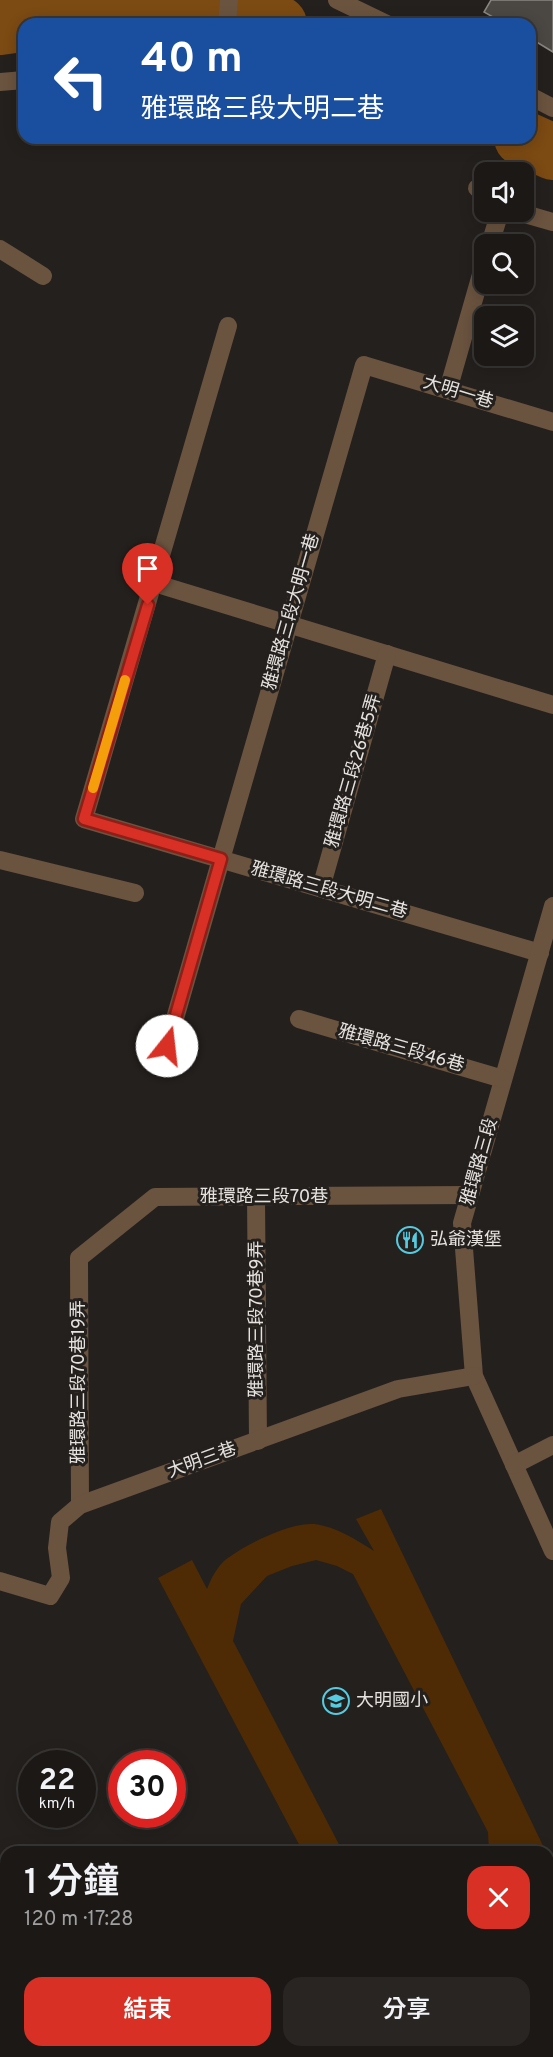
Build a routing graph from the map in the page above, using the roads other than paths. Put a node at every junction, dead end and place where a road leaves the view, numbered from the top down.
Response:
1 (229, 0) edge
2 (337, 0) edge
3 (228, 18) edge
4 (374, 18) edge
5 (18, 80) edge
6 (0, 82) edge
7 (536, 99) edge
8 (553, 108) edge
9 (534, 217) edge
10 (553, 222) edge
11 (0, 249) edge
12 (43, 276) dead end
13 (475, 294) edge
14 (228, 326) dead end
15 (364, 365) joint
16 (448, 390) junction
17 (553, 422) edge
18 (154, 583) junction
19 (289, 624) junction
20 (387, 654) junction
21 (553, 705) edge
22 (221, 859) junction
23 (0, 860) edge
24 (321, 888) junction
25 (135, 893) dead end
26 (553, 906) edge
27 (540, 953) junction
28 (299, 1019) dead end
29 (167, 1046) dead end
30 (503, 1079) junction
31 (470, 1195) junction
32 (256, 1197) junction
33 (79, 1258) joint
34 (474, 1377) junction
35 (258, 1441) junction
36 (553, 1445) edge
37 (514, 1465) junction
38 (80, 1505) junction
39 (553, 1551) edge
40 (0, 1581) edge

1 - 3 street
2 - 4 street
5 - 6 street
7 - 8 street
9 - 10 street
11 - 12 street
13 - 16 street
14 - 18 street
15 - 16 street, 大明一巷
15 - 19 street, 雅環路三段大明一巷
16 - 17 street, 大明一巷
18 - 19 street
18 - 22 street, 雅環路三段大明二巷
19 - 20 street
19 - 22 street, 雅環路三段大明一巷
20 - 21 street
20 - 24 street, 雅環路三段26巷5弄
22 - 24 street, 雅環路三段大明二巷
22 - 29 street, 雅環路三段大明一巷
23 - 25 street
24 - 27 street, 雅環路三段大明二巷
26 - 27 street, 雅環路三段
27 - 30 street, 雅環路三段
28 - 30 street, 雅環路三段46巷
30 - 31 street, 雅環路三段
31 - 32 street, 雅環路三段70巷
31 - 34 street, 雅環路三段
32 - 33 street, 雅環路三段70巷
32 - 35 street, 雅環路三段70巷9弄
33 - 38 street, 雅環路三段70巷19弄
34 - 35 street, 大明三巷
34 - 37 street, 雅環路三段
35 - 38 street, 大明三巷
36 - 37 street
37 - 39 street, 雅環路三段
38 - 40 street, 大明三巷

